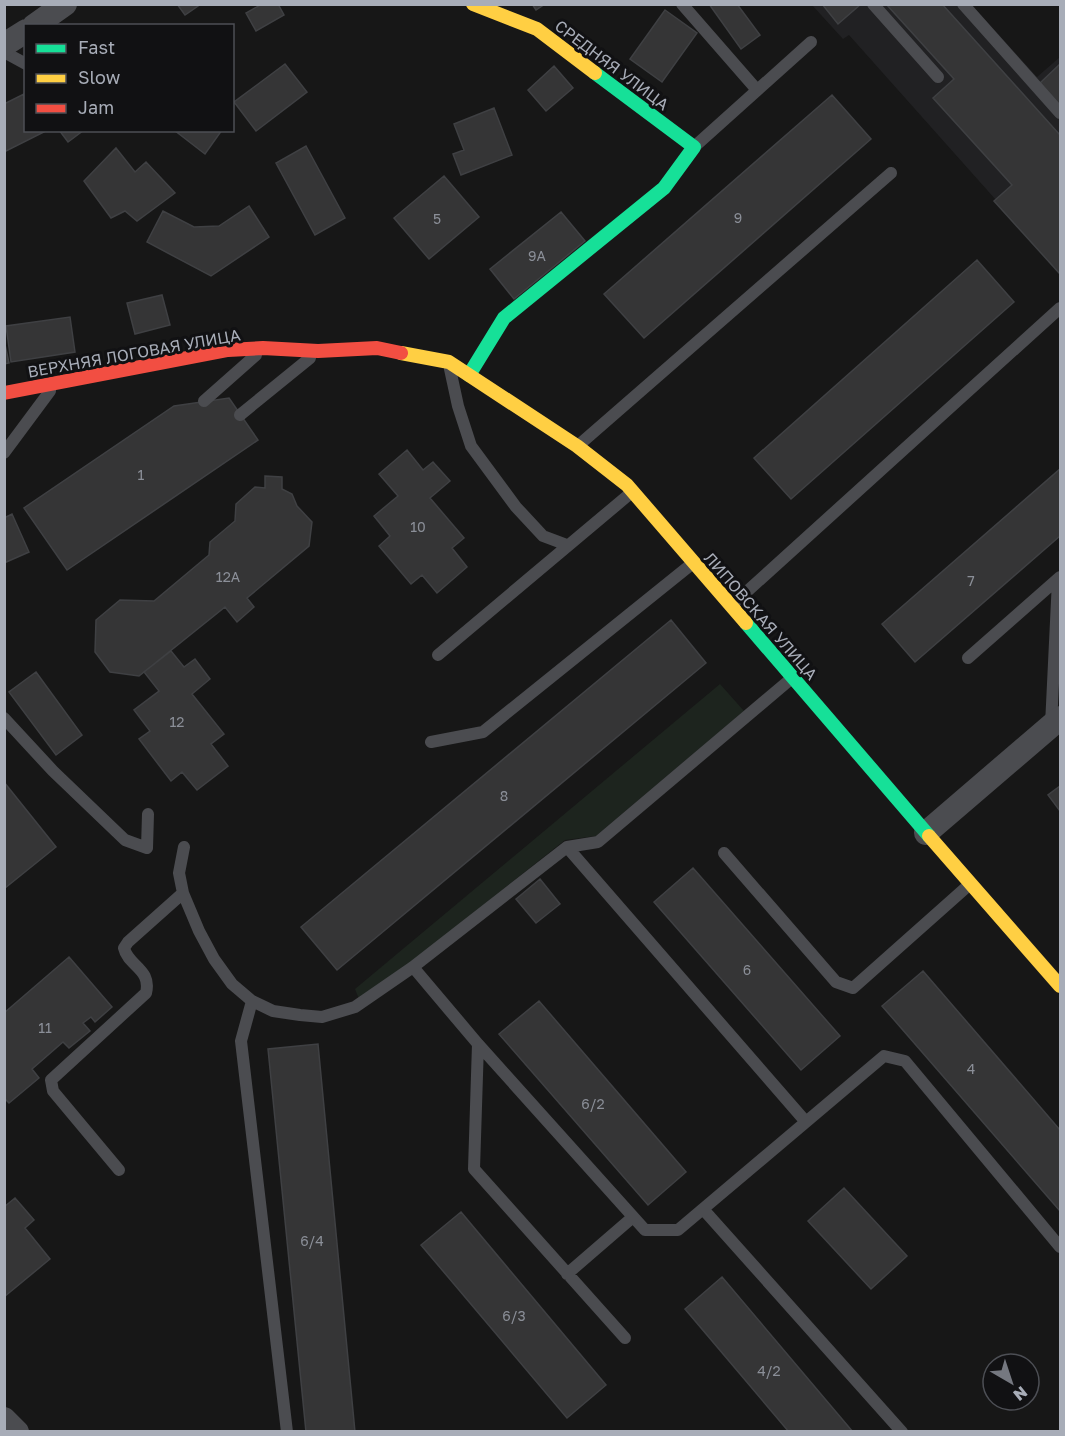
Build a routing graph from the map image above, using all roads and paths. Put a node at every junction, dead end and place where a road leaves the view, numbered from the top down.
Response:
1 (65, 4) edge
2 (473, 4) edge
3 (682, 4) edge
4 (873, 4) edge
5 (963, 4) edge
6 (37, 24) edge
7 (24, 32) edge
8 (811, 42) dead end
9 (4, 45) edge
10 (4, 52) edge
11 (24, 63) edge
12 (938, 77) dead end
13 (757, 90) junction
14 (1060, 113) edge
15 (693, 147) junction
16 (891, 173) dead end
17 (1060, 308) edge
18 (264, 348) junction
19 (377, 348) joint
20 (318, 351) junction
21 (449, 362) junction
22 (469, 375) junction
23 (55, 383) junction
24 (4, 393) edge
25 (204, 401) dead end
26 (240, 415) dead end
27 (577, 446) junction
28 (4, 453) edge
29 (632, 491) junction
30 (567, 545) junction
31 (694, 562) junction
32 (1059, 578) edge
33 (731, 606) junction
34 (438, 656) dead end
35 (968, 658) dead end
36 (793, 678) junction
37 (4, 718) edge
38 (1056, 722) edge
39 (431, 742) dead end
40 (148, 814) dead end
41 (926, 833) junction
42 (184, 847) dead end
43 (567, 847) junction
44 (724, 853) dead end
45 (971, 884) junction
46 (183, 893) junction
47 (413, 967) junction
48 (1059, 980) edge
49 (252, 1001) junction
50 (478, 1044) junction
51 (806, 1122) junction
52 (119, 1170) dead end
53 (703, 1209) junction
54 (633, 1217) junction
55 (1060, 1246) edge
56 (567, 1274) junction
57 (625, 1338) dead end
58 (4, 1419) edge
59 (17, 1431) edge
60 (287, 1431) edge
61 (903, 1431) edge

1 - 6 street
2 - 15 street, СРЕДНЯЯ УЛИЦА
3 - 13 lane
4 - 12 lane
5 - 14 lane
7 - 9 street
8 - 13 lane
10 - 11 lane
13 - 15 lane
15 - 22 street
16 - 27 lane
17 - 33 lane
18 - 20 street, ВЕРХНЯЯ ЛОГОВАЯ УЛИЦА
18 - 23 street, ВЕРХНЯЯ ЛОГОВАЯ УЛИЦА
18 - 25 lane
19 - 20 street, ВЕРХНЯЯ ЛОГОВАЯ УЛИЦА
19 - 21 street, ЛИПОВСКАЯ УЛИЦА
20 - 26 lane
21 - 22 street, ЛИПОВСКАЯ УЛИЦА
21 - 30 lane
22 - 27 street, ЛИПОВСКАЯ УЛИЦА
23 - 24 street, ВЕРХНЯЯ ЛОГОВАЯ УЛИЦА
23 - 28 lane
27 - 29 street, ЛИПОВСКАЯ УЛИЦА
29 - 30 lane
29 - 31 street, ЛИПОВСКАЯ УЛИЦА
30 - 34 lane
31 - 33 street, ЛИПОВСКАЯ УЛИЦА
31 - 39 lane
32 - 35 lane
32 - 38 lane
33 - 36 street, ЛИПОВСКАЯ УЛИЦА
36 - 41 street, ЛИПОВСКАЯ УЛИЦА
36 - 43 lane
37 - 40 lane
38 - 41 street
41 - 45 street, ЛИПОВСКАЯ УЛИЦА
42 - 46 lane
43 - 47 lane
43 - 51 lane
44 - 45 lane
45 - 48 street, ЛИПОВСКАЯ УЛИЦА
46 - 49 lane
46 - 52 lane
47 - 49 lane
47 - 50 lane
49 - 60 lane
50 - 54 lane
50 - 56 lane
51 - 53 lane
51 - 55 lane
53 - 54 lane
53 - 61 lane
54 - 56 lane
56 - 57 lane
58 - 59 street

